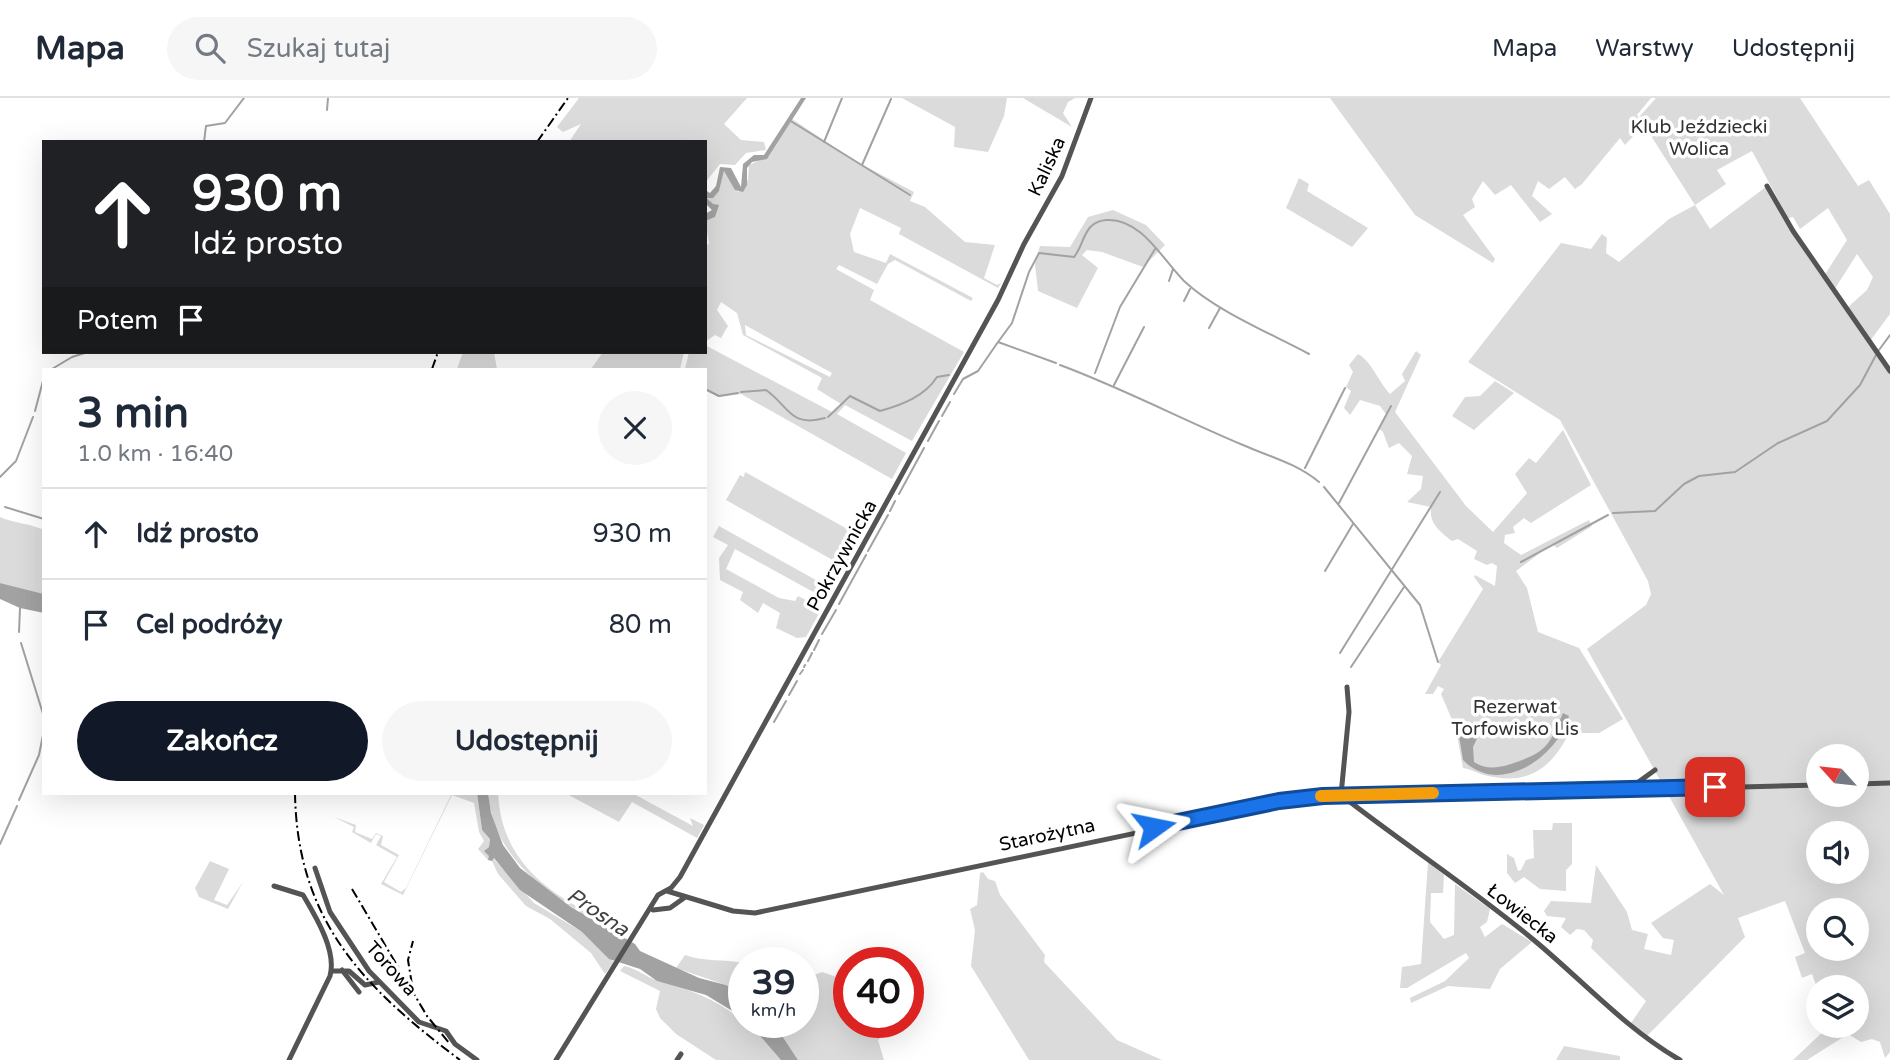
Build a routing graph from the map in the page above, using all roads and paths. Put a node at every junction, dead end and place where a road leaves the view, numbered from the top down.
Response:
1 (1090, 98) edge
2 (1767, 186) dead end
3 (1024, 244) joint
4 (1890, 371) edge
5 (1347, 687) dead end
6 (1655, 770) dead end
7 (1890, 783) edge
8 (1869, 784) edge
9 (1806, 785) edge
10 (1634, 789) junction
11 (1341, 795) junction
12 (315, 868) dead end
13 (679, 880) junction
14 (274, 886) dead end
15 (670, 893) junction
16 (687, 897) junction
17 (657, 900) junction
18 (675, 902) junction
19 (662, 908) junction
20 (651, 912) junction
21 (342, 970) junction
22 (332, 971) junction
23 (379, 982) junction
24 (359, 992) dead end
25 (681, 1054) dead end
26 (289, 1060) edge
27 (478, 1060) edge
28 (556, 1060) edge
29 (677, 1060) edge
30 (1680, 1060) edge

1 - 3 street, Kaliska
2 - 4 street
3 - 13 street, Pokrzywnicka
5 - 11 street
6 - 10 street
7 - 8 street
9 - 10 street, Starożytna
10 - 11 street, Starożytna
11 - 16 street, Starożytna
11 - 30 street, Łowiecka
12 - 23 street, Torowa
13 - 15 street, Pokrzywnicka
13 - 16 street
14 - 22 street
15 - 16 street, Starożytna
15 - 17 street
15 - 18 street
16 - 18 street
17 - 19 street
17 - 20 street
18 - 19 street
19 - 20 street
20 - 28 street
21 - 22 street
21 - 23 street
21 - 24 street
22 - 26 street
23 - 27 street, Torowa
25 - 29 street

